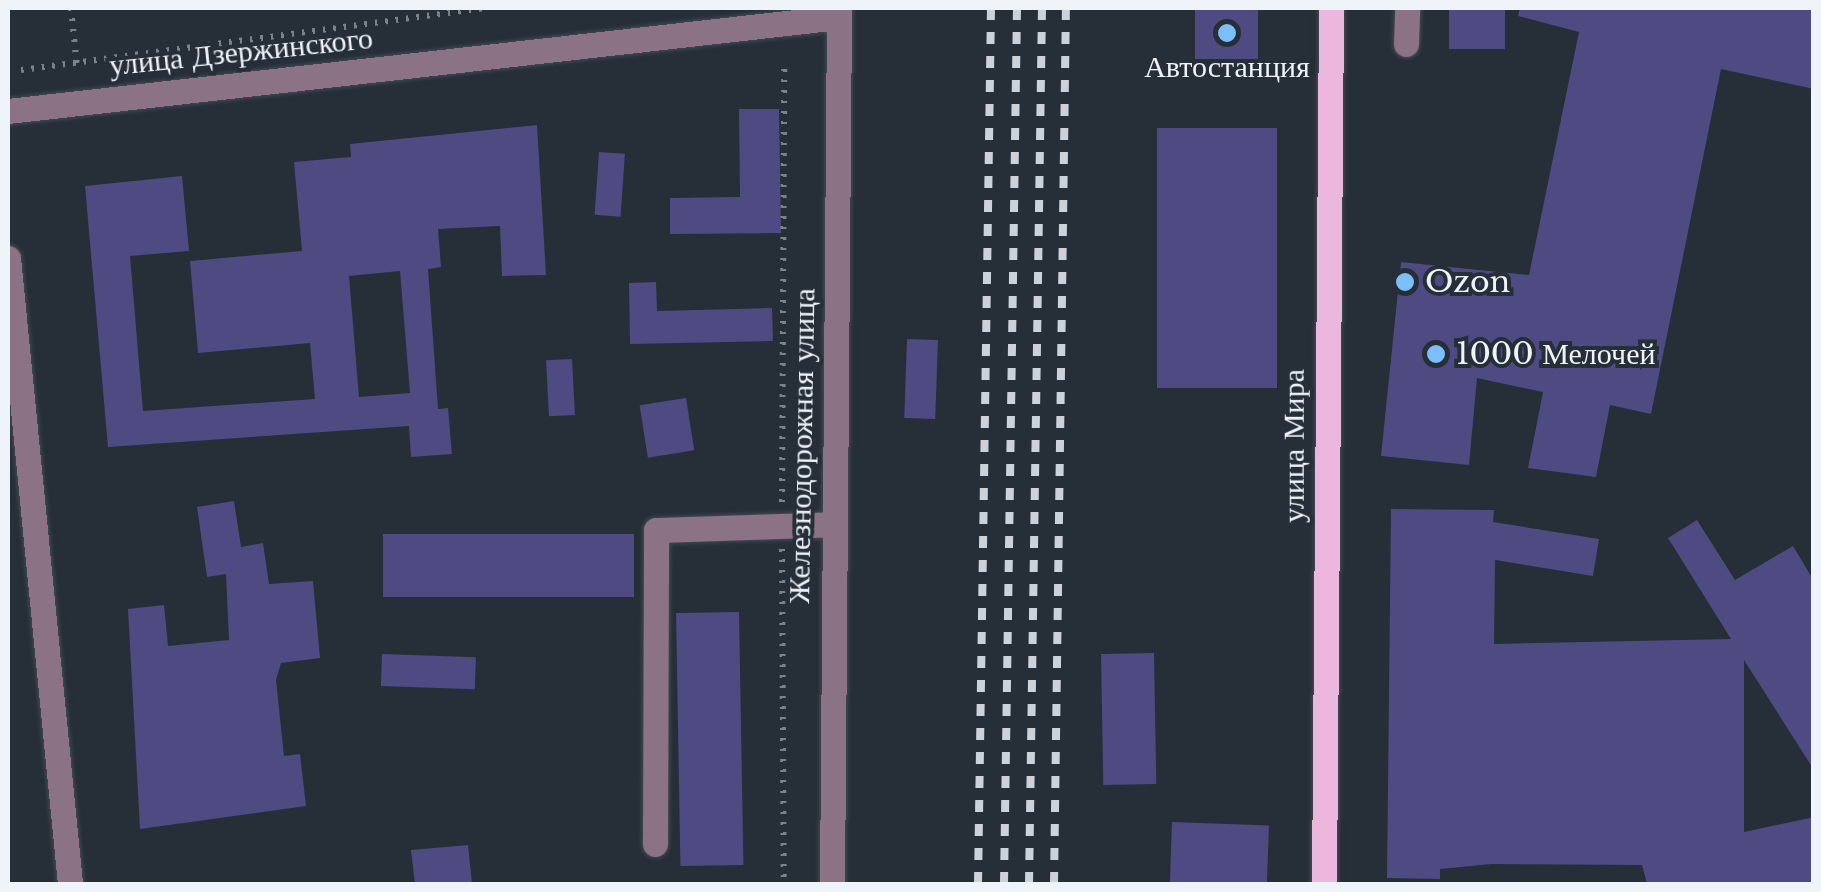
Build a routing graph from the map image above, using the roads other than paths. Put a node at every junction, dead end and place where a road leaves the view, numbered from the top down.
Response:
1 (1331, 8) edge
2 (1407, 8) edge
3 (839, 12) edge
4 (1406, 44) dead end
5 (8, 111) edge
6 (8, 258) edge
7 (835, 524) junction
8 (656, 844) dead end
9 (70, 884) edge
10 (832, 884) edge
11 (1324, 884) edge

1 - 11 main road, улица Мира
2 - 4 street
3 - 5 street, улица Дзержинского
3 - 7 street, Железнодорожная улица
6 - 9 street
7 - 8 street
7 - 10 street, Железнодорожная улица

